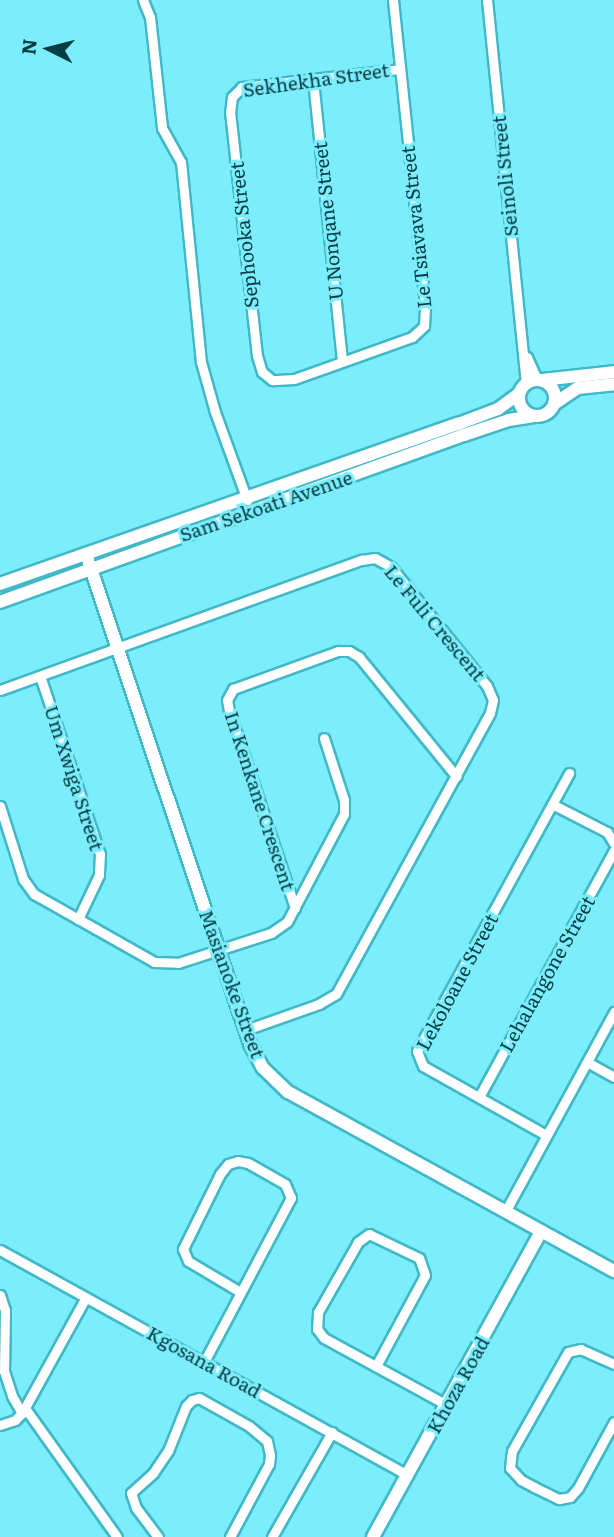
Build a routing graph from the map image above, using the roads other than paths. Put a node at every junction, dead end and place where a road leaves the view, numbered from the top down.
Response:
1 (143, 0) edge
2 (393, 0) edge
3 (487, 0) edge
4 (398, 69) junction
5 (313, 80) junction
6 (234, 92) joint
7 (342, 361) junction
8 (614, 372) edge
9 (266, 377) joint
10 (531, 384) junction
11 (614, 384) edge
12 (554, 404) junction
13 (533, 416) junction
14 (247, 500) junction
15 (86, 554) junction
16 (91, 569) junction
17 (0, 584) edge
18 (0, 602) edge
19 (119, 649) junction
20 (40, 676) junction
21 (0, 690) edge
22 (324, 738) dead end
23 (569, 773) dead end
24 (456, 775) junction
25 (552, 804) junction
26 (0, 806) edge
27 (614, 843) edge
28 (614, 850) edge
29 (295, 908) junction
30 (78, 919) junction
31 (219, 950) junction
32 (614, 1012) edge
33 (245, 1030) junction
34 (587, 1062) junction
35 (614, 1077) edge
36 (480, 1097) junction
37 (546, 1135) junction
38 (505, 1212) junction
39 (541, 1232) junction
40 (0, 1250) edge
41 (614, 1271) edge
42 (240, 1292) junction
43 (0, 1295) edge
44 (86, 1297) junction
45 (204, 1362) junction
46 (614, 1364) edge
47 (376, 1366) junction
48 (447, 1405) junction
49 (24, 1410) junction
50 (0, 1425) edge
51 (612, 1426) edge
52 (332, 1432) junction
53 (408, 1475) junction
54 (117, 1537) edge
55 (158, 1537) edge
56 (230, 1537) edge
57 (272, 1537) edge
58 (373, 1537) edge

1 - 14 street
2 - 4 street, Le Tsiavava Street
3 - 10 street, Seinoli Street
4 - 5 street, Sekhekha Street
4 - 7 street, Le Tsiavava Street
5 - 6 street, Sekhekha Street
5 - 7 street, U Nonqane Street
6 - 9 street, Sephooka Street
7 - 9 street, Le Tsiavava Street
8 - 10 street, Sam Sekoati Avenue
10 - 12 street
10 - 13 street
10 - 14 street, Sam Sekoati Avenue
11 - 12 street
12 - 13 street, Sam Sekoati Avenue
13 - 16 street, Sam Sekoati Avenue
14 - 15 street, Sam Sekoati Avenue
15 - 16 street, Masianoke Street
15 - 17 street, Sam Sekoati Avenue
16 - 18 street, Sam Sekoati Avenue
16 - 19 street, Masianoke Street
19 - 20 street, Le Fuli Crescent
19 - 24 street, Le Fuli Crescent
19 - 31 street, Masianoke Street
20 - 21 street, Le Fuli Crescent
20 - 30 street, Um Xwiga Street
22 - 29 street
23 - 25 street, Lekoloane Street
24 - 29 street, In Kenkane Crescent
24 - 33 street, Le Fuli Crescent
25 - 27 street
25 - 36 street, Lekoloane Street
26 - 30 street
28 - 36 street, Lehalangone Street
29 - 31 street
30 - 31 street
31 - 33 street, Masianoke Street
32 - 34 street
33 - 38 street, Masianoke Street
34 - 35 street
34 - 37 street
36 - 37 street, Lekoloane Street
37 - 38 street
38 - 39 street, Masianoke Street
39 - 41 street, Masianoke Street
39 - 48 street, Khoza Road
40 - 44 street, Kgosana Road
42 - 42 street
42 - 45 street
43 - 49 street
44 - 45 street, Kgosana Road
44 - 49 street
45 - 52 street, Kgosana Road
46 - 51 street
47 - 47 street
47 - 48 street
48 - 53 street, Khoza Road
49 - 50 street
49 - 54 street
52 - 53 street, Kgosana Road
52 - 57 street
53 - 58 street, Khoza Road
55 - 56 street

